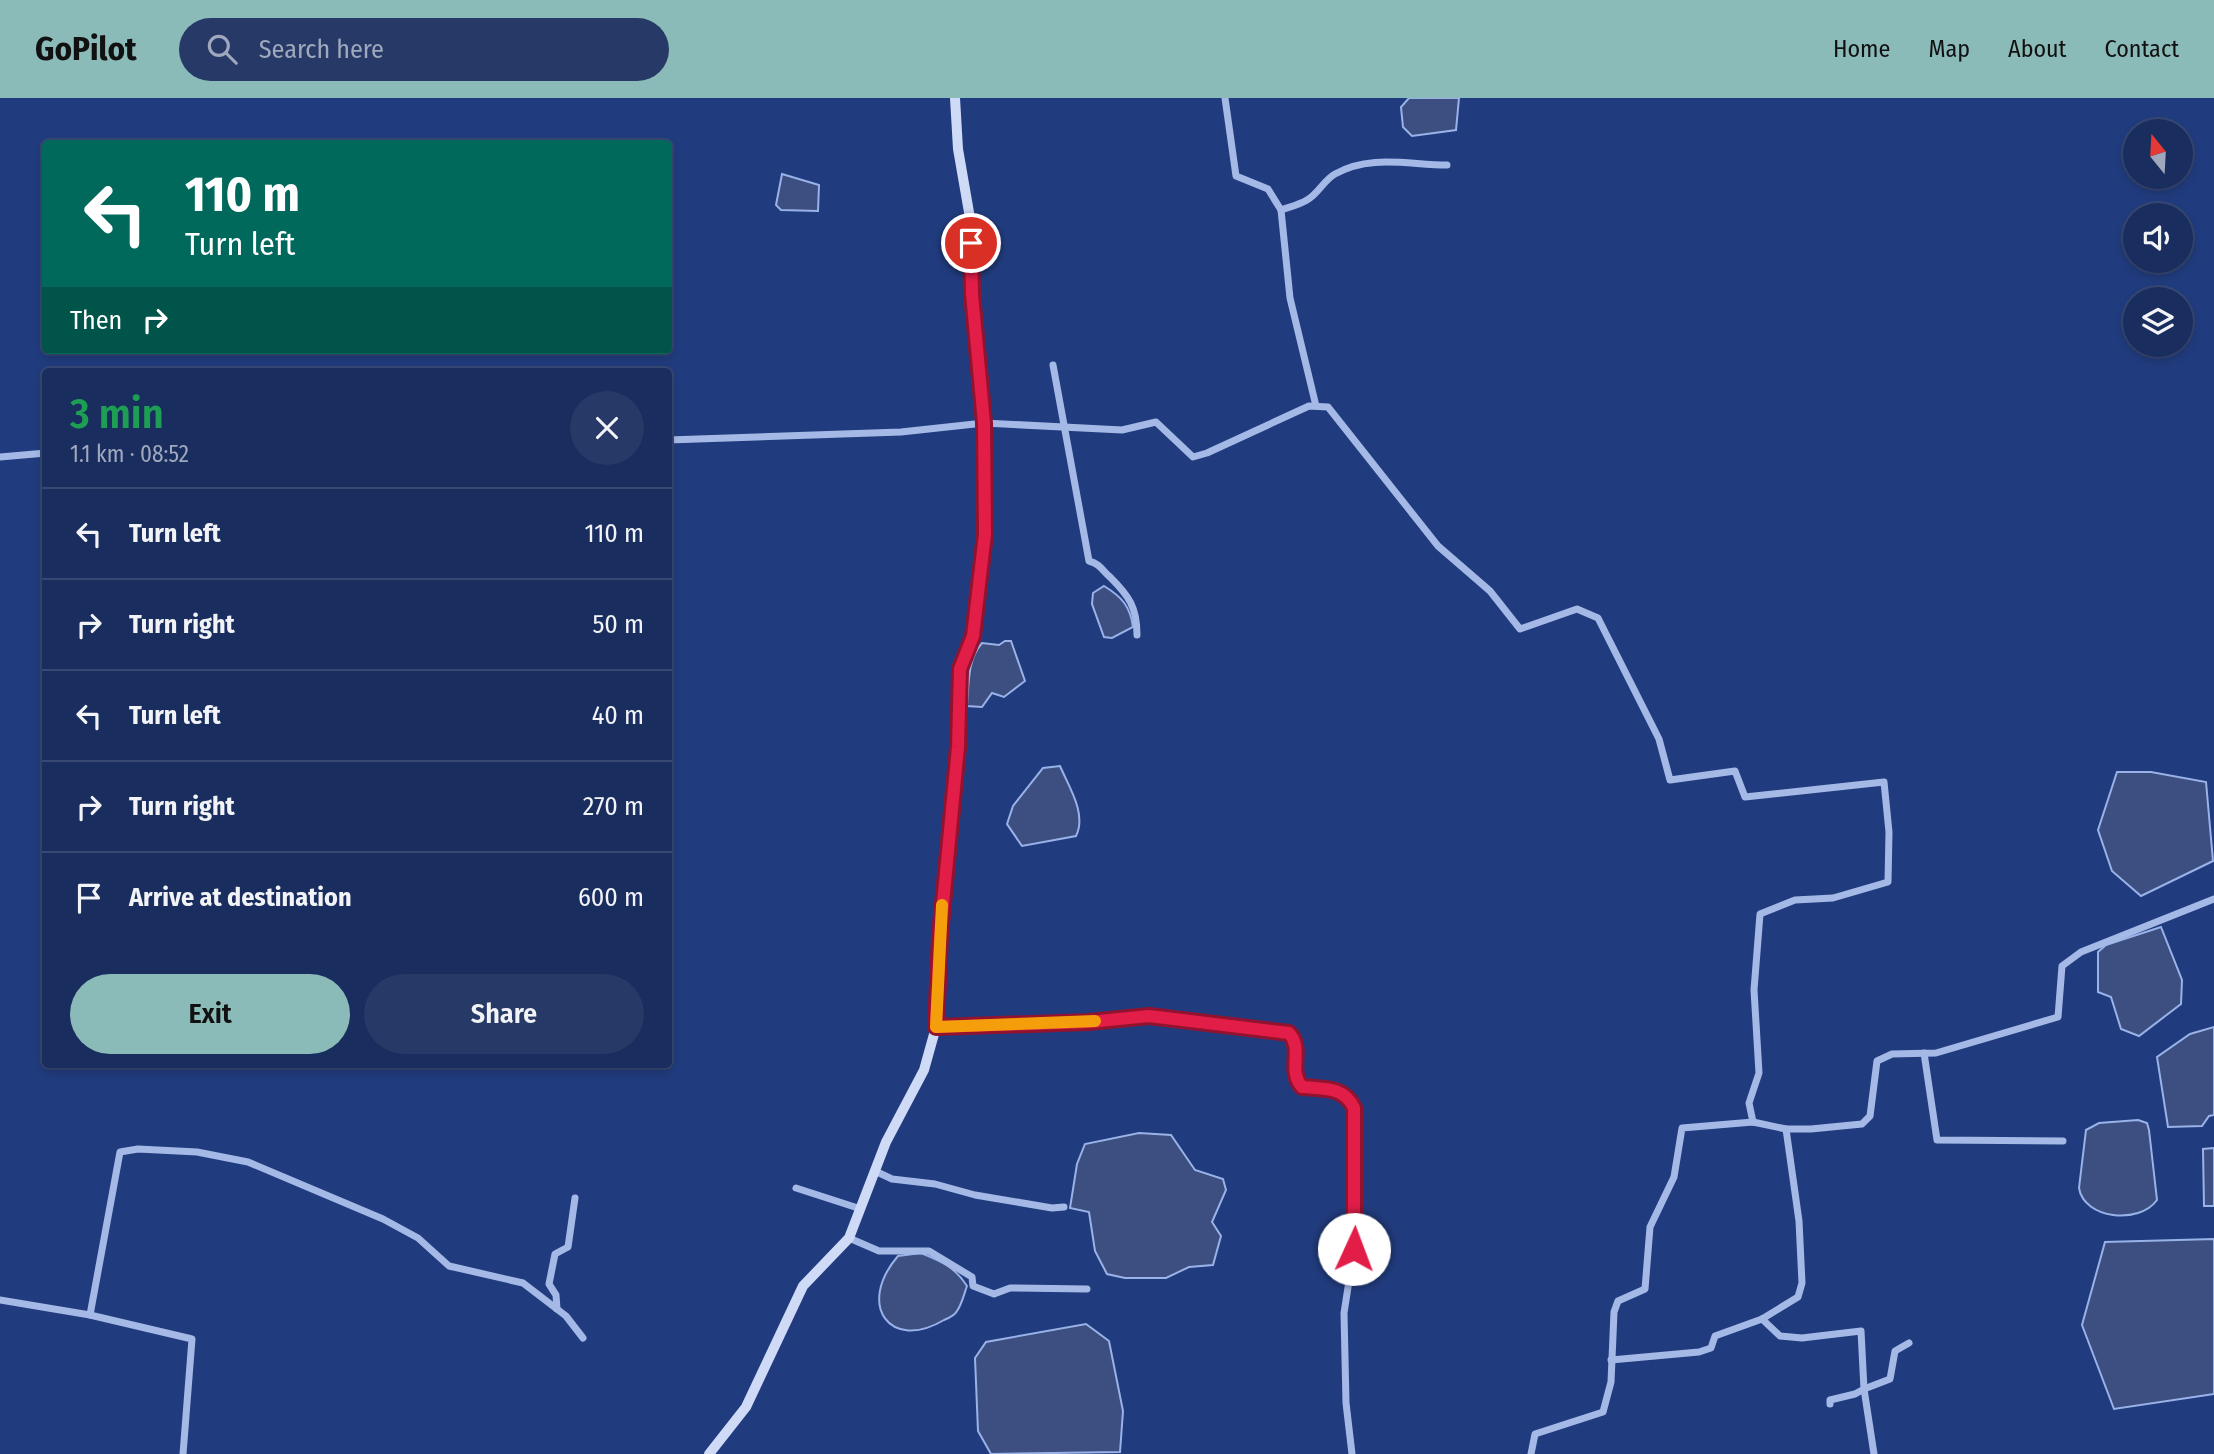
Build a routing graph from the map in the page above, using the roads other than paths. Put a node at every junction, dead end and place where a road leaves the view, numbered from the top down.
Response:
1 (955, 98) edge
2 (1225, 98) edge
3 (1447, 165) dead end
4 (1281, 210) junction
5 (1053, 365) dead end
6 (1316, 406) junction
7 (984, 423) junction
8 (1063, 425) junction
9 (672, 440) edge
10 (42, 453) edge
11 (0, 457) edge
12 (1137, 635) dead end
13 (2214, 899) edge
14 (936, 1027) junction
15 (1924, 1053) junction
16 (1753, 1122) junction
17 (1786, 1129) junction
18 (2063, 1141) dead end
19 (875, 1171) junction
20 (796, 1188) dead end
21 (575, 1198) dead end
22 (1064, 1207) dead end
23 (862, 1209) junction
24 (849, 1238) junction
25 (1087, 1289) dead end
26 (0, 1300) edge
27 (557, 1309) junction
28 (90, 1315) junction
29 (1762, 1319) junction
30 (583, 1338) dead end
31 (1909, 1343) dead end
32 (1611, 1360) junction
33 (1864, 1388) junction
34 (1830, 1404) dead end
35 (183, 1454) edge
36 (709, 1454) edge
37 (1352, 1454) edge
38 (1531, 1454) edge
39 (1874, 1454) edge

1 - 7 main road
2 - 4 street
3 - 4 street
4 - 6 street
5 - 8 street
6 - 8 street
6 - 16 street
7 - 8 street
7 - 9 street
7 - 14 main road
8 - 12 street
10 - 11 street
13 - 15 street
14 - 19 main road
14 - 37 street
15 - 17 street
15 - 18 street
16 - 17 street
16 - 32 street
17 - 29 street
19 - 22 street
19 - 23 main road
20 - 23 street
21 - 27 street
23 - 24 main road
24 - 25 street
24 - 36 main road
26 - 28 street
27 - 28 street
27 - 30 street
28 - 35 street
29 - 32 street
29 - 33 street
31 - 33 street
32 - 38 street
33 - 34 street
33 - 39 street

